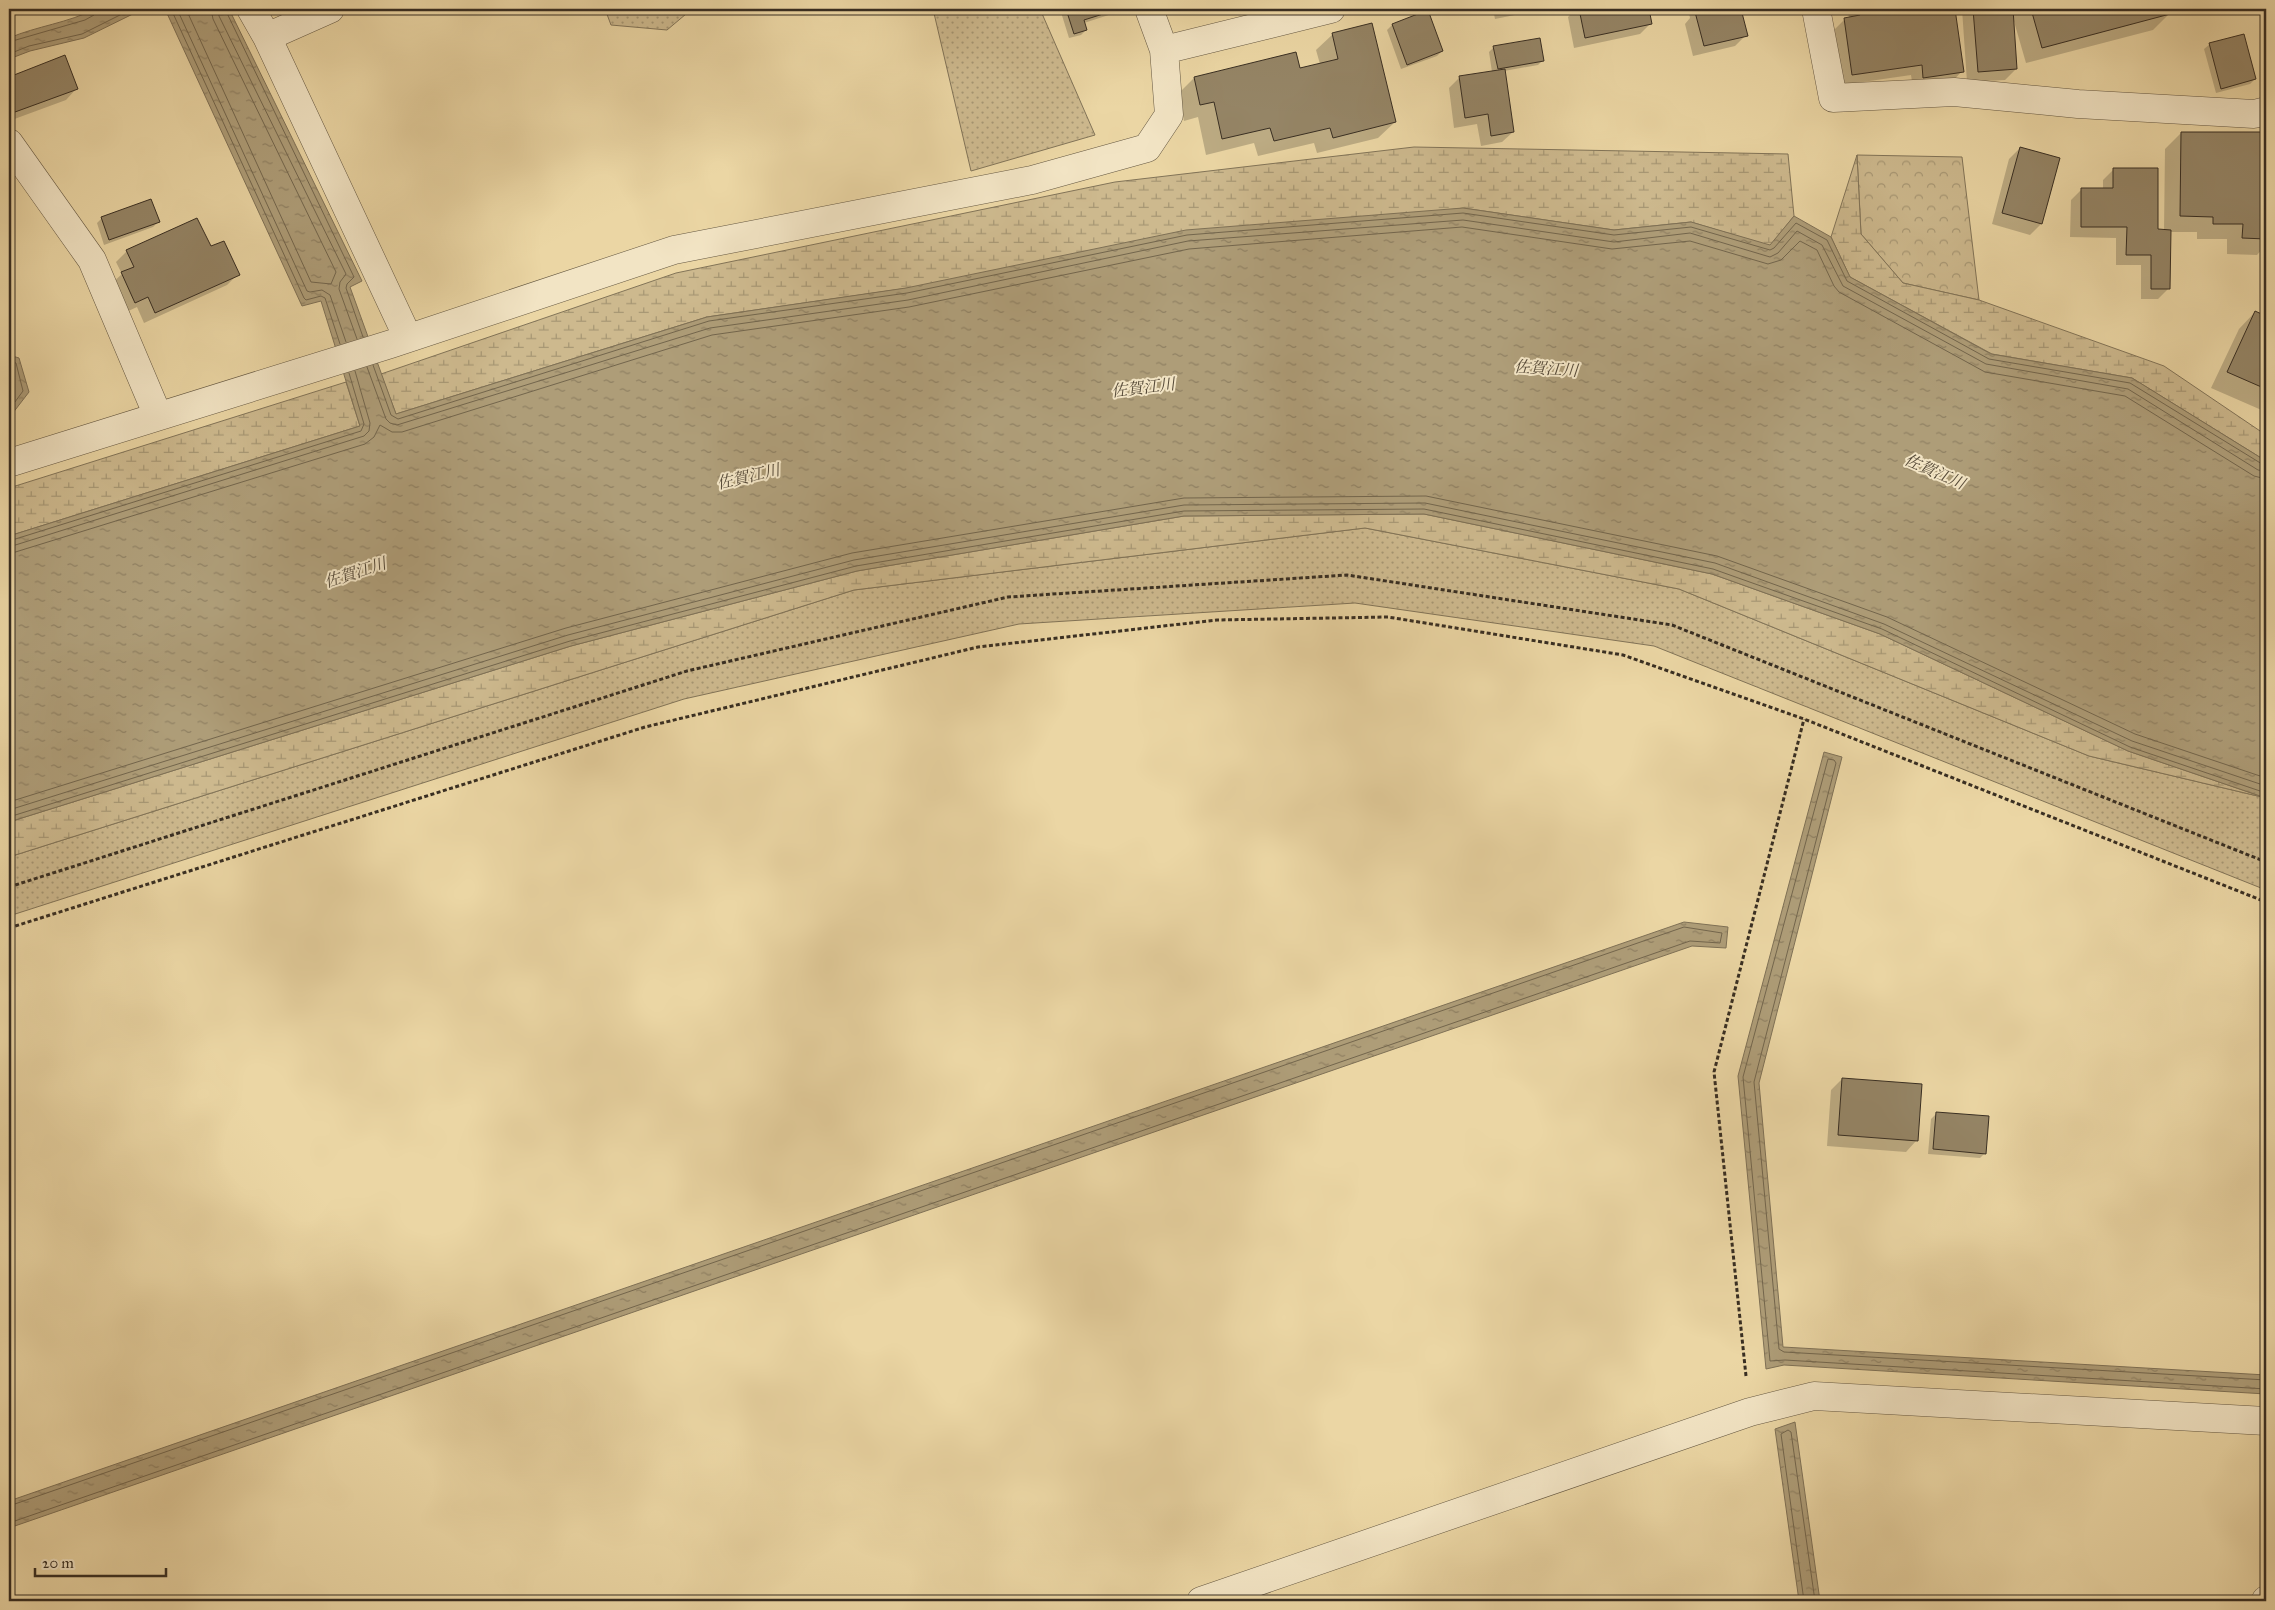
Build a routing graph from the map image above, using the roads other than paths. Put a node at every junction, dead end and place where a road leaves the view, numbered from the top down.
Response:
1 (251, 9) edge
2 (330, 9) edge
3 (1149, 9) edge
4 (1331, 9) edge
5 (1816, 9) edge
6 (267, 37) junction
7 (1164, 50) junction
8 (2266, 111) edge
9 (9, 143) edge
10 (399, 341) junction
11 (158, 416) junction
12 (9, 463) edge
13 (2266, 1421) edge
14 (1201, 1601) edge

1 - 6 street
2 - 6 street
3 - 7 street
4 - 7 street
5 - 8 street
6 - 10 street
7 - 10 street
9 - 11 street
10 - 11 street
11 - 12 street
13 - 14 street

